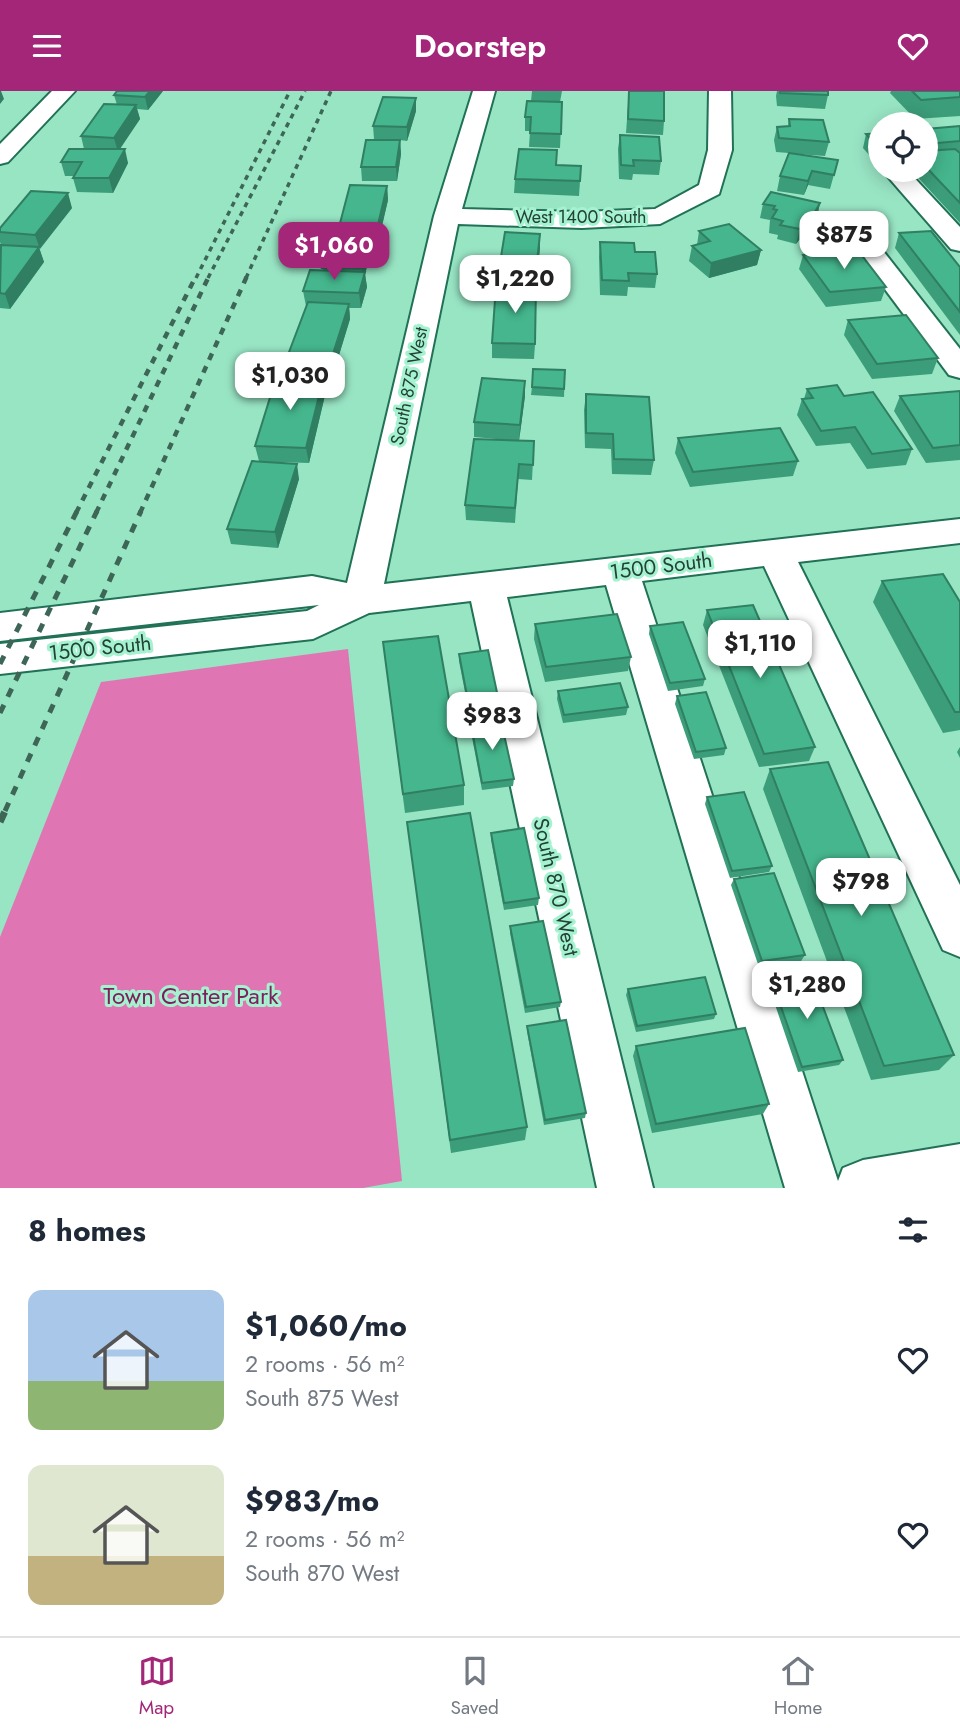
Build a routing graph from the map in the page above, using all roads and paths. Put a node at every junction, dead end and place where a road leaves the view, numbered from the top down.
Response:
1 (64, 91) edge
2 (484, 91) edge
3 (720, 91) edge
4 (4, 148) edge
5 (905, 182) edge
6 (447, 216) junction
7 (960, 243) edge
8 (871, 253) dead end
9 (960, 369) edge
10 (956, 537) edge
11 (775, 552) junction
12 (620, 571) junction
13 (486, 586) junction
14 (362, 600) junction
15 (0, 627) edge
16 (0, 659) edge
17 (960, 934) edge
18 (960, 1171) edge
19 (625, 1188) edge
20 (813, 1188) edge
21 (863, 1188) edge

1 - 4 street
2 - 6 street, South 875 West
3 - 6 street, West 1400 South
5 - 7 street
6 - 14 street, South 875 West
8 - 9 street
10 - 11 street, 1500 South
11 - 12 street, 1500 South
11 - 17 street
12 - 13 street, 1500 South
12 - 20 street
13 - 14 street, 1500 South
13 - 19 street, South 870 West
14 - 15 street, 1500 South
14 - 16 street, 1500 South
18 - 21 street

